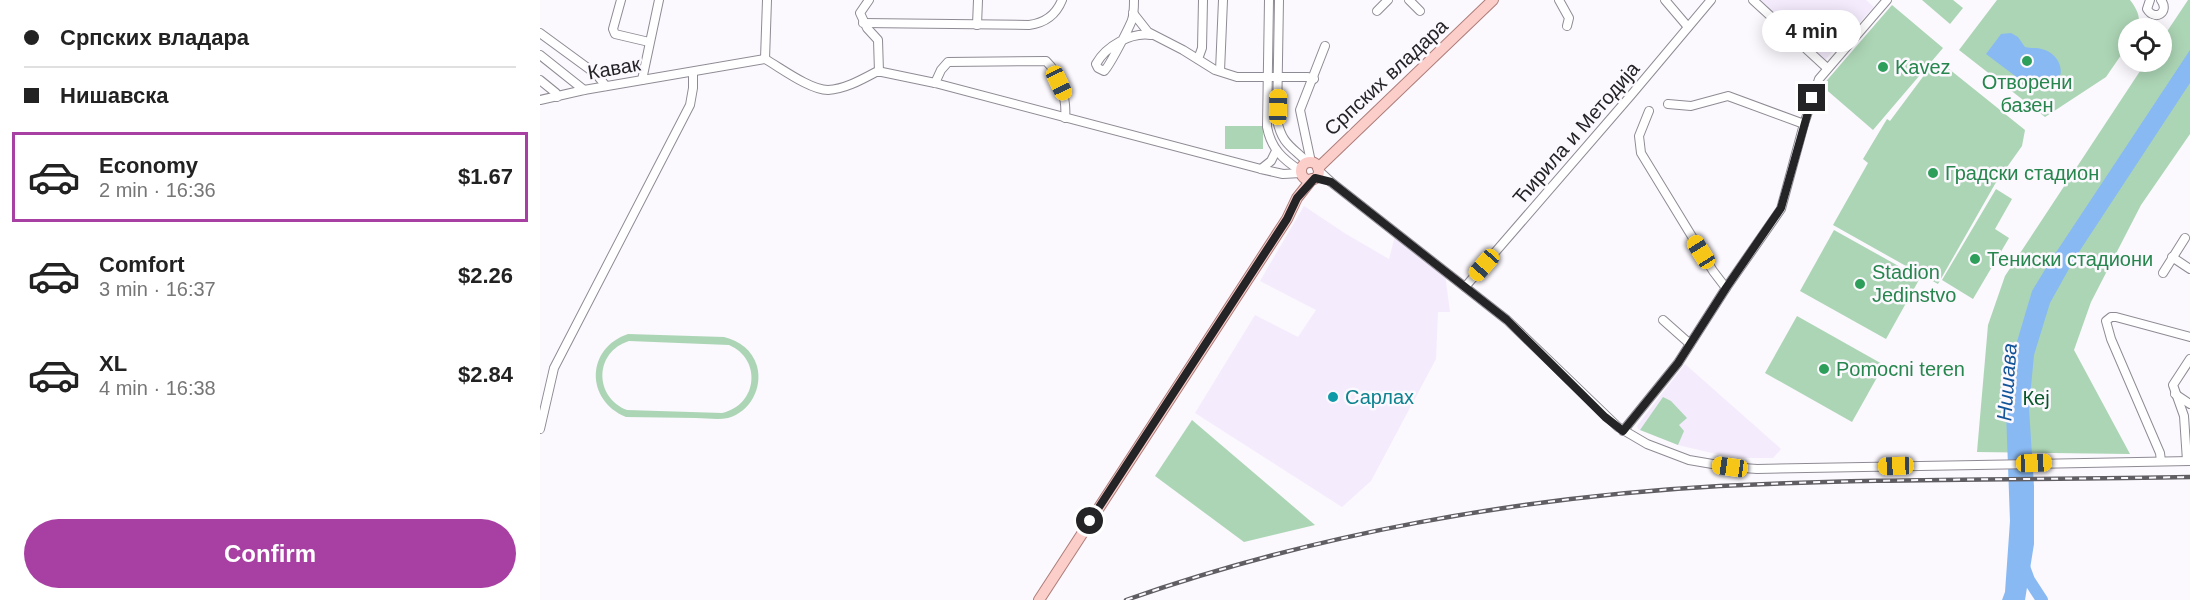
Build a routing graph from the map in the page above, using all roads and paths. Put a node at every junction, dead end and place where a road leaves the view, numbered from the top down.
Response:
1 (621, 0) edge
2 (659, 0) edge
3 (767, 0) edge
4 (868, 0) edge
5 (978, 0) edge
6 (1062, 0) edge
7 (1134, 0) edge
8 (1203, 0) edge
9 (1223, 0) edge
10 (1269, 0) edge
11 (1279, 0) edge
12 (1388, 0) edge
13 (1409, 0) edge
14 (1493, 0) edge
15 (1559, 0) edge
16 (1665, 0) edge
17 (1711, 0) edge
18 (1753, 0) edge
19 (1887, 0) edge
20 (2138, 0) edge
21 (2150, 0) edge
22 (2165, 2) edge
23 (2147, 9) junction
24 (1377, 11) dead end
25 (1420, 11) dead end
26 (1133, 14) junction
27 (864, 23) junction
28 (977, 25) junction
29 (1567, 26) dead end
30 (1688, 27) junction
31 (540, 33) edge
32 (1155, 36) junction
33 (649, 42) junction
34 (1325, 46) dead end
35 (540, 55) edge
36 (765, 59) junction
37 (1198, 59) junction
38 (1827, 68) junction
39 (693, 72) junction
40 (879, 72) junction
41 (1220, 72) junction
42 (1267, 76) junction
43 (1279, 76) junction
44 (1314, 79) junction
45 (540, 80) edge
46 (642, 80) junction
47 (935, 83) junction
48 (606, 86) junction
49 (584, 90) junction
50 (557, 97) junction
51 (540, 100) edge
52 (1668, 104) dead end
53 (1649, 111) dead end
54 (1065, 118) junction
55 (1804, 124) junction
56 (1276, 150) junction
57 (1261, 169) junction
58 (1310, 170) junction
59 (2185, 238) dead end
60 (2172, 257) junction
61 (2190, 269) edge
62 (2163, 273) dead end
63 (1465, 286) junction
64 (1726, 288) junction
65 (1663, 320) dead end
66 (2190, 337) edge
67 (1690, 344) junction
68 (2190, 358) edge
69 (2175, 394) junction
70 (2190, 404) edge
71 (2187, 415) edge
72 (540, 429) edge
73 (1623, 431) junction
74 (2161, 461) junction
75 (2188, 461) edge
76 (1039, 600) edge

1 - 33 street
2 - 33 street
3 - 36 street
4 - 27 street
5 - 28 street
6 - 28 street
7 - 26 street
8 - 37 street
9 - 41 street
10 - 42 street
11 - 43 street
12 - 24 street
13 - 25 street
14 - 58 main road, Српских владара
15 - 29 street
16 - 30 street
17 - 30 street, Ћирила и Методија
18 - 38 street
19 - 38 street
20 - 23 street
21 - 23 street
22 - 23 street
26 - 32 street
26 - 32 street
27 - 28 street
27 - 40 street
30 - 63 street, Ћирила и Методија
31 - 48 street
32 - 37 street
33 - 46 street
34 - 44 street, Српских владара
35 - 49 street
36 - 39 street, Кавак
36 - 40 street
37 - 41 street
38 - 55 street
39 - 46 street, Кавак
39 - 72 street
40 - 47 street
41 - 42 street
42 - 43 street
42 - 56 street
43 - 44 street
43 - 58 street
44 - 58 street, Српских владара
45 - 50 street
46 - 48 street, Кавак
47 - 54 street
47 - 54 street
48 - 49 street, Кавак
49 - 50 street, Кавак
50 - 51 street, Кавак
52 - 55 street
53 - 64 street
54 - 57 street
55 - 64 street
56 - 57 street
56 - 58 street
57 - 58 street
58 - 63 street
58 - 76 main road, Српских владара
59 - 60 street
60 - 61 street
60 - 62 street
63 - 73 street
64 - 67 street
65 - 67 street
66 - 74 street
67 - 73 street
68 - 69 street
69 - 70 street
69 - 71 street
71 - 75 street
73 - 74 street
74 - 75 street

